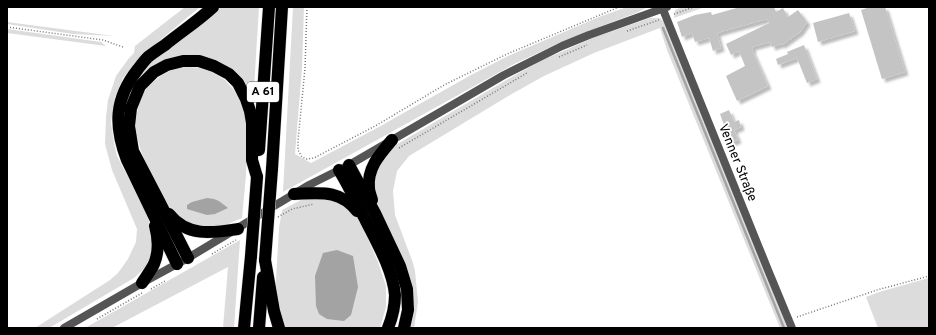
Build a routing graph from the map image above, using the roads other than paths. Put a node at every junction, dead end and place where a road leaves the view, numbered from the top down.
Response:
1 (213, 7) edge
2 (269, 7) edge
3 (282, 7) edge
4 (664, 8) edge
5 (392, 140) junction
6 (344, 167) junction
7 (257, 177) junction
8 (294, 194) junction
9 (154, 202) junction
10 (375, 213) junction
11 (238, 228) junction
12 (369, 228) junction
13 (265, 260) junction
14 (182, 261) junction
15 (142, 283) junction
16 (64, 328) edge
17 (244, 328) edge
18 (259, 328) edge
19 (279, 328) edge
20 (388, 328) edge
21 (404, 328) edge
22 (792, 328) edge

1 - 9 highway
2 - 7 highway, A 61
3 - 13 highway, A 61, bridge
4 - 5 street
4 - 22 street, Venner Straße
5 - 6 street
5 - 10 highway
6 - 8 street
6 - 10 highway
6 - 12 highway
7 - 9 highway
7 - 17 highway, A 61, bridge
8 - 11 street
8 - 12 highway
9 - 11 highway
9 - 14 highway
9 - 15 highway
10 - 21 highway
11 - 14 street
12 - 20 highway
13 - 18 highway, A 61
13 - 19 highway
14 - 15 street
15 - 16 street

